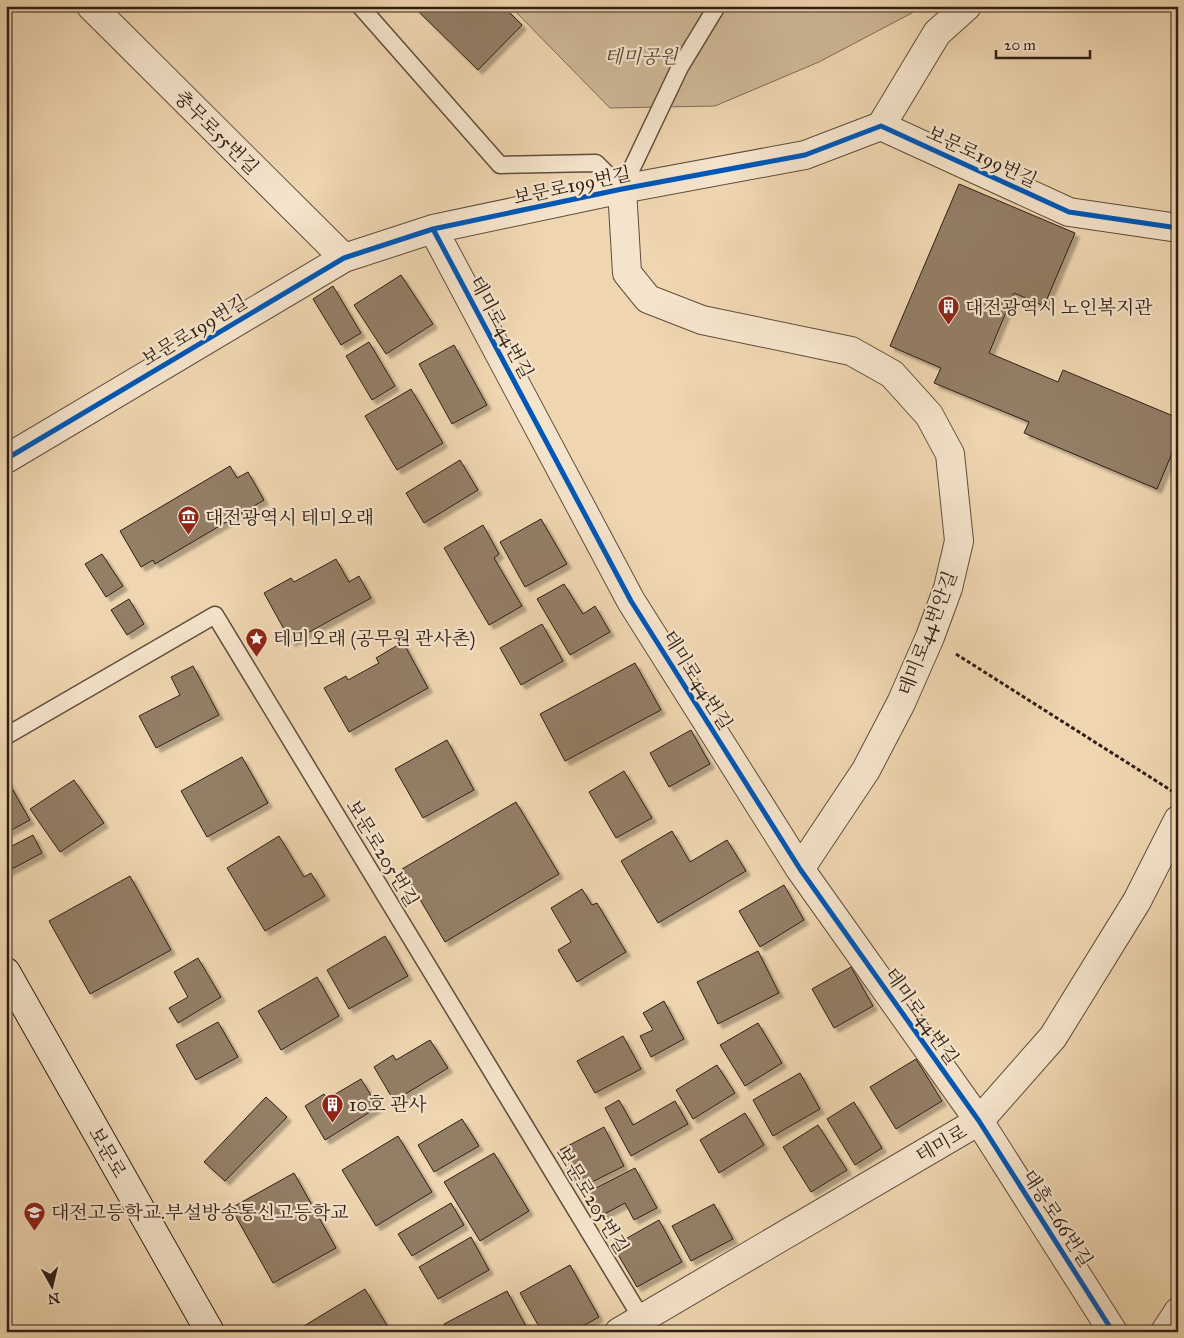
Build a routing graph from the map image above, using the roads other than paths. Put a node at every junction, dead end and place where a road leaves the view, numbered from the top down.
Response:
1 (91, 6) edge
2 (360, 6) edge
3 (717, 6) edge
4 (967, 6) edge
5 (880, 126) junction
6 (622, 189) junction
7 (1178, 228) edge
8 (432, 229) junction
9 (344, 258) junction
10 (6, 459) edge
11 (6, 736) edge
12 (1178, 820) edge
13 (800, 869) junction
14 (6, 972) edge
15 (978, 1121) junction
16 (1178, 1312) edge
17 (630, 1325) edge
18 (210, 1332) edge
19 (666, 1332) edge
20 (1113, 1332) edge
21 (1165, 1332) edge

1 - 9 street, 충무로55번길
2 - 6 lane
3 - 6 lane, 보문로199번길
4 - 5 street
5 - 6 street, 보문로199번길
5 - 7 street, 보문로199번길
6 - 8 street, 보문로199번길
6 - 13 street, 테미로44번안길
8 - 9 street, 보문로199번길
8 - 13 street, 테미로44번길
9 - 10 street, 보문로199번길
11 - 17 lane, 보문로205번길
12 - 15 street, 테미로
13 - 15 street, 테미로44번길
14 - 18 street, 보문로
15 - 17 street, 테미로
15 - 20 street, 대흥로66번길
16 - 21 street
17 - 19 street

